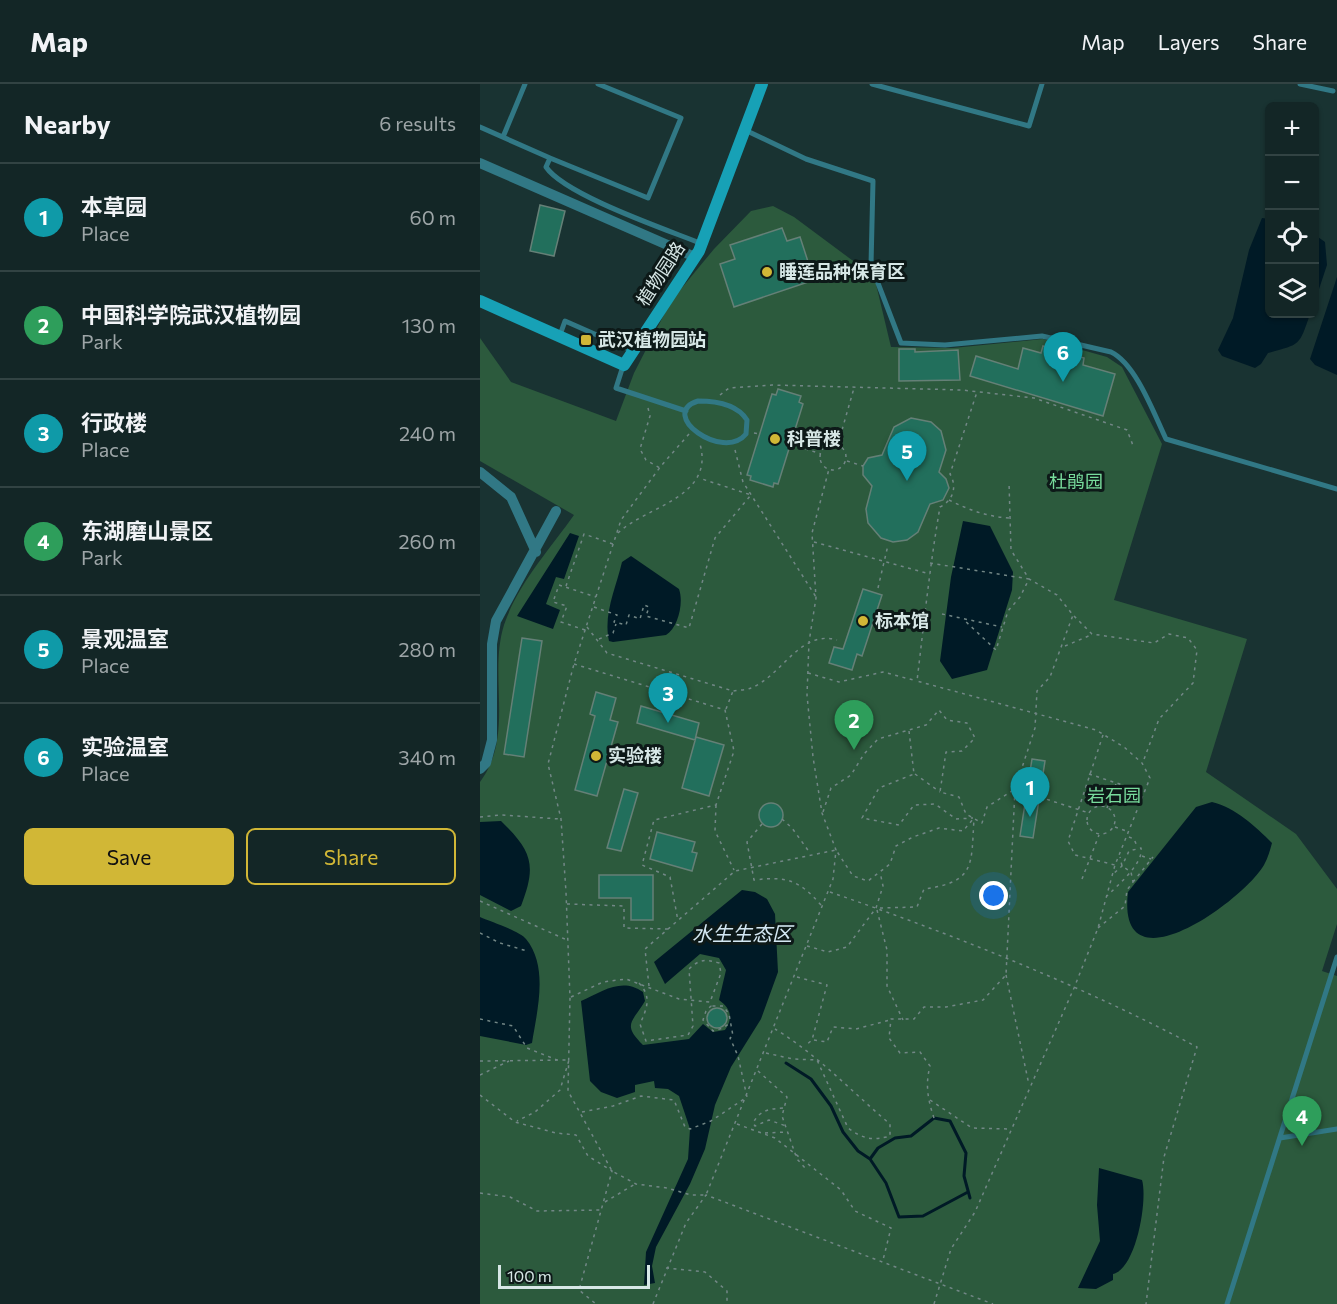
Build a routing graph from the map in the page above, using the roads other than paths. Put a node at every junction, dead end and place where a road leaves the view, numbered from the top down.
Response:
1 (525, 84) edge
2 (598, 84) edge
3 (762, 84) edge
4 (872, 84) edge
5 (1042, 84) edge
6 (1300, 84) edge
7 (1333, 91) dead end
8 (480, 127) edge
9 (745, 130) junction
10 (503, 137) junction
11 (550, 158) junction
12 (480, 163) edge
13 (702, 244) junction
14 (695, 257) junction
15 (480, 301) edge
16 (559, 336) junction
17 (633, 351) junction
18 (624, 365) junction
19 (686, 411) junction
20 (480, 472) edge
21 (1337, 489) edge
22 (556, 511) dead end
23 (536, 552) junction
24 (480, 769) edge
25 (1337, 957) edge
26 (1337, 1129) edge
27 (1280, 1138) junction
28 (1227, 1304) edge

1 - 10 lane
2 - 11 lane
3 - 9 street, 植物园路
4 - 5 lane
6 - 7 lane
8 - 10 lane
9 - 13 street, 植物园路
9 - 21 lane
10 - 11 lane
11 - 13 lane
12 - 14 street
13 - 14 street, 植物园路
14 - 17 street, 植物园路
15 - 16 street
16 - 17 lane
16 - 18 street
17 - 18 street, 植物园路
18 - 19 lane
19 - 19 lane
20 - 23 street
22 - 23 street
23 - 24 street
25 - 27 lane
26 - 27 lane
27 - 28 lane

